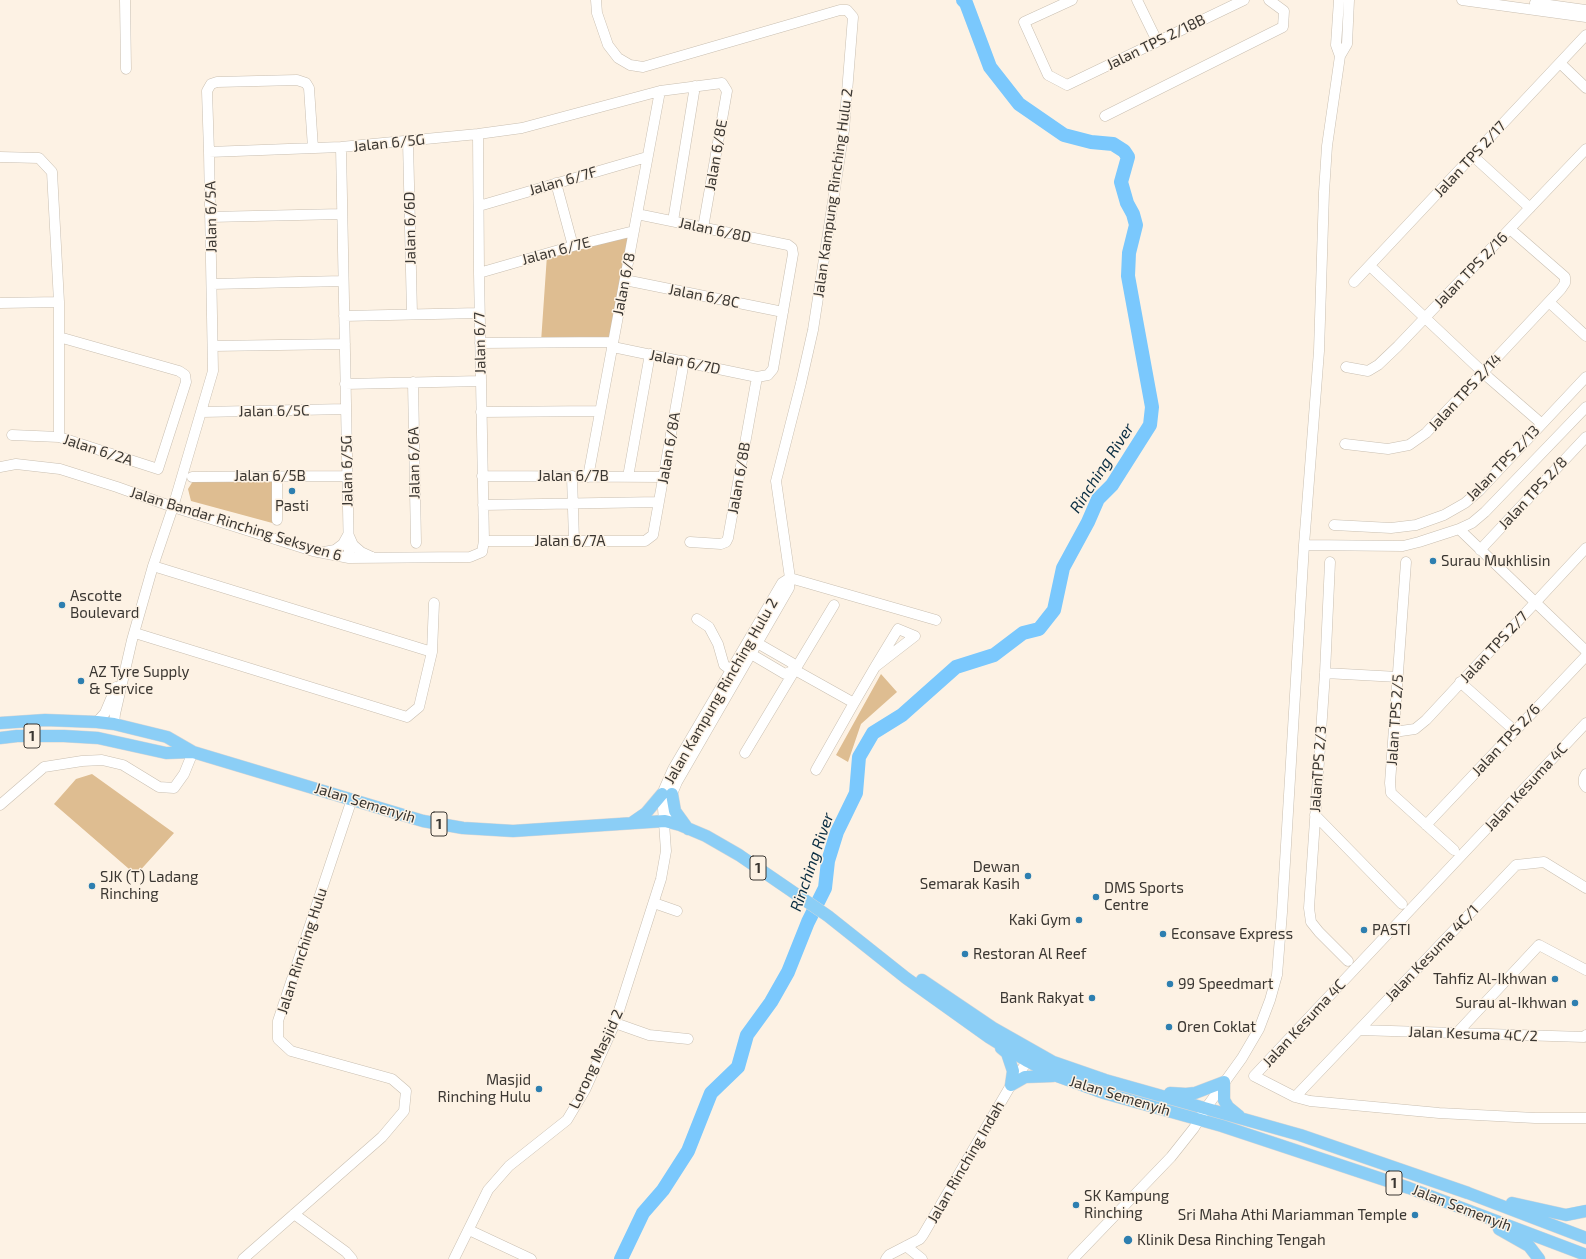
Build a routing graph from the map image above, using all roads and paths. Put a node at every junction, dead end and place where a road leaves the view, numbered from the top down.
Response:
1 (125, 0) edge
2 (596, 0) edge
3 (1072, 0) edge
4 (1137, 0) edge
5 (1244, 0) edge
6 (1269, 0) edge
7 (1339, 0) edge
8 (1350, 0) edge
9 (1462, 0) edge
10 (1511, 0) edge
11 (1586, 10) edge
12 (1586, 17) edge
13 (1586, 36) edge
14 (1157, 41) junction
15 (1340, 56) junction
16 (1560, 63) junction
17 (126, 69) dead end
18 (722, 83) joint
19 (695, 86) junction
20 (1586, 88) edge
21 (660, 91) junction
22 (1106, 116) dead end
23 (478, 134) junction
24 (408, 141) junction
25 (341, 147) junction
26 (313, 148) junction
27 (1586, 150) edge
28 (209, 152) junction
29 (1473, 156) junction
30 (0, 157) edge
31 (647, 158) junction
32 (556, 183) junction
33 (479, 206) junction
34 (1530, 208) junction
35 (342, 214) junction
36 (638, 214) junction
37 (210, 217) junction
38 (673, 221) junction
39 (703, 228) junction
40 (1510, 229) junction
41 (634, 231) junction
42 (573, 246) junction
43 (1370, 266) junction
44 (478, 273) junction
45 (625, 280) junction
46 (343, 281) junction
47 (1354, 282) dead end
48 (212, 284) junction
49 (58, 302) junction
50 (1549, 302) junction
51 (0, 303) edge
52 (783, 312) junction
53 (479, 313) junction
54 (412, 314) junction
55 (344, 316) junction
56 (1425, 318) junction
57 (1586, 336) edge
58 (59, 337) junction
59 (480, 343) junction
60 (344, 344) junction
61 (613, 344) junction
62 (213, 346) junction
63 (650, 354) junction
64 (684, 362) junction
65 (1346, 367) dead end
66 (1483, 372) junction
67 (757, 377) junction
68 (1586, 377) edge
69 (481, 381) junction
70 (413, 382) junction
71 (345, 384) junction
72 (1586, 407) edge
73 (346, 409) junction
74 (600, 411) junction
75 (202, 412) junction
76 (481, 412) junction
77 (1542, 424) junction
78 (12, 435) dead end
79 (59, 437) junction
80 (1586, 437) edge
81 (1345, 444) dead end
82 (0, 460) edge
83 (16, 464) junction
84 (0, 468) edge
85 (277, 476) junction
86 (347, 476) junction
87 (482, 476) junction
88 (572, 476) junction
89 (588, 476) junction
90 (192, 477) dead end
91 (628, 477) junction
92 (664, 477) junction
93 (178, 491) junction
94 (153, 501) junction
95 (659, 502) junction
96 (572, 504) junction
97 (483, 505) junction
98 (173, 507) junction
99 (200, 516) junction
100 (277, 520) dead end
101 (1334, 525) dead end
102 (1458, 529) junction
103 (654, 534) joint
104 (348, 535) junction
105 (484, 541) junction
106 (574, 541) junction
107 (690, 542) dead end
108 (416, 543) dead end
109 (1304, 545) junction
110 (1586, 548) edge
111 (1480, 550) junction
112 (322, 552) junction
113 (482, 552) joint
114 (348, 558) junction
115 (374, 558) junction
116 (1330, 562) dead end
117 (1406, 562) dead end
118 (152, 566) junction
119 (790, 578) junction
120 (434, 603) dead end
121 (1535, 603) junction
122 (834, 605) dead end
123 (697, 618) dead end
124 (936, 620) dead end
125 (135, 633) junction
126 (754, 641) junction
127 (747, 651) junction
128 (432, 652) junction
129 (1586, 652) edge
130 (1586, 656) edge
131 (128, 659) junction
132 (875, 667) dead end
133 (731, 670) junction
134 (795, 670) junction
135 (1325, 673) junction
136 (1398, 677) junction
137 (1460, 682) junction
138 (854, 703) junction
139 (3, 720) edge
140 (97, 722) junction
141 (1586, 723) edge
142 (114, 724) junction
143 (1515, 731) junction
144 (1394, 732) junction
145 (0, 738) edge
146 (193, 752) junction
147 (745, 753) dead end
148 (816, 770) dead end
149 (1586, 774) edge
150 (1586, 787) edge
151 (667, 794) junction
152 (352, 799) junction
153 (0, 805) edge
154 (1315, 815) junction
155 (633, 822) junction
156 (666, 824) junction
157 (612, 825) junction
158 (1426, 825) junction
159 (688, 829) junction
160 (706, 836) junction
161 (1454, 850) dead end
162 (1586, 888) edge
163 (654, 903) junction
164 (1402, 904) dead end
165 (677, 911) dead end
166 (860, 941) junction
167 (1348, 961) dead end
168 (1586, 970) edge
169 (615, 1023) junction
170 (1359, 1030) junction
171 (1457, 1033) junction
172 (1586, 1035) edge
173 (990, 1038) junction
174 (688, 1039) dead end
175 (1030, 1056) junction
176 (1057, 1076) junction
177 (1224, 1082) junction
178 (1011, 1085) junction
179 (1139, 1090) junction
180 (1295, 1097) junction
181 (1206, 1108) junction
182 (1242, 1118) junction
183 (1586, 1118) edge
184 (1198, 1120) junction
185 (1468, 1192) junction
186 (1453, 1205) junction
187 (1586, 1211) edge
188 (294, 1214) junction
189 (469, 1230) junction
190 (1586, 1238) edge
191 (906, 1246) junction
192 (1586, 1255) edge
193 (243, 1259) edge
194 (352, 1259) edge
195 (454, 1259) edge
196 (531, 1259) edge
197 (886, 1259) edge
198 (922, 1259) edge
199 (1073, 1259) edge
200 (1539, 1259) edge

1 - 17 street
2 - 119 street, Jalan Kampung Rinching Hulu 2
3 - 14 street, Jalan TPS 2/18B
4 - 14 street
5 - 14 street, Jalan TPS 2/18B
6 - 22 street
7 - 15 street
8 - 15 street
9 - 12 street
10 - 11 street
13 - 16 street, Jalan TPS 2/17
15 - 109 street
16 - 20 street
16 - 29 street, Jalan TPS 2/17
18 - 19 street, Jalan 6/5G
18 - 39 street, Jalan 6/8E
19 - 21 street, Jalan 6/5G
19 - 38 street
21 - 23 street, Jalan 6/5G
21 - 31 street, Jalan 6/8
23 - 24 street, Jalan 6/5G
23 - 33 street, Jalan 6/7
24 - 25 street, Jalan 6/5G
24 - 54 street, Jalan 6/6D
25 - 26 street
25 - 35 street, Jalan 6/5G
26 - 28 street
26 - 28 street, Jalan 6/5A
27 - 34 street, Jalan TPS 2/16
28 - 37 street, Jalan 6/5A
29 - 34 street
29 - 43 street, Jalan TPS 2/17
30 - 49 street
31 - 32 street, Jalan 6/7F
31 - 36 street, Jalan 6/8
32 - 33 street, Jalan 6/7F
32 - 42 street
33 - 44 street, Jalan 6/7
34 - 40 street, Jalan TPS 2/16
35 - 37 street
35 - 46 street, Jalan 6/5G
36 - 38 street, Jalan 6/8D
36 - 41 street, Jalan 6/8
37 - 48 street, Jalan 6/5A
38 - 39 street, Jalan 6/8D
39 - 52 street, Jalan 6/8D
40 - 50 street, Jalan TPS 2/14
40 - 56 street, Jalan TPS 2/16
41 - 42 street, Jalan 6/7E
41 - 45 street, Jalan 6/8
42 - 44 street, Jalan 6/7E
43 - 47 street, Jalan TPS 2/17
43 - 56 street
44 - 53 street, Jalan 6/7
45 - 52 street, Jalan 6/8C
45 - 61 street, Jalan 6/8
46 - 48 street
46 - 55 street, Jalan 6/5G
48 - 62 street, Jalan 6/5A
49 - 51 street
49 - 58 street
50 - 57 street
50 - 66 street, Jalan TPS 2/14
52 - 67 street
53 - 54 street
53 - 59 street, Jalan 6/7
54 - 55 street
55 - 60 street, Jalan 6/5G
56 - 65 street, Jalan TPS 2/16
56 - 66 street
58 - 79 street
58 - 79 street, Jalan 6/2A
59 - 61 street, Jalan 6/7D
59 - 69 street, Jalan 6/7
60 - 62 street
60 - 71 street, Jalan 6/5G
61 - 63 street, Jalan 6/7D
61 - 74 street, Jalan 6/8
62 - 75 street, Jalan 6/5A
63 - 64 street, Jalan 6/7D
63 - 91 street
64 - 67 street, Jalan 6/7D
64 - 92 street, Jalan 6/8A
66 - 77 street
66 - 81 street, Jalan TPS 2/14
67 - 107 street, Jalan 6/8B
68 - 77 street, Jalan TPS 2/13
69 - 70 street
69 - 76 street, Jalan 6/7
70 - 71 street
70 - 108 street, Jalan 6/6A
71 - 73 street, Jalan 6/5G
72 - 102 street
73 - 75 street, Jalan 6/5C
73 - 86 street, Jalan 6/5G
74 - 76 street
74 - 89 street, Jalan 6/8
75 - 93 street, Jalan 6/5A
76 - 87 street, Jalan 6/7
77 - 101 street, Jalan TPS 2/13
78 - 79 street, Jalan 6/2A
80 - 111 street, Jalan TPS 2/8
82 - 83 street, Jalan Bandar Rinching Seksyen 6
83 - 84 street, Jalan Bandar Rinching Seksyen 6
83 - 94 street, Jalan Bandar Rinching Seksyen 6
85 - 86 street, Jalan 6/5B
85 - 90 street, Jalan 6/5B
85 - 100 street
86 - 104 street, Jalan 6/5G
87 - 88 street, Jalan 6/7B
87 - 97 street, Jalan 6/7
88 - 89 street, Jalan 6/7B
88 - 96 street
89 - 91 street, Jalan 6/7B
91 - 92 street, Jalan 6/7B
92 - 95 street, Jalan 6/8A
93 - 94 street
93 - 98 street, Jalan 6/5A
93 - 99 street
94 - 98 street, Jalan Bandar Rinching Seksyen 6
95 - 96 street
95 - 103 street, Jalan 6/8A
96 - 97 street
96 - 106 street
97 - 105 street, Jalan 6/7
98 - 99 street, Jalan Bandar Rinching Seksyen 6
98 - 118 street, Jalan 6/5A
99 - 112 street, Jalan Bandar Rinching Seksyen 6
102 - 109 street
102 - 111 street
103 - 106 street, Jalan 6/7A
104 - 112 street
104 - 114 street, Jalan 6/5G
104 - 115 street
105 - 106 street, Jalan 6/7A
105 - 113 street, Jalan 6/7
109 - 177 street
110 - 121 street, Jalan TPS 2/7
111 - 121 street
112 - 114 street, Jalan Bandar Rinching Seksyen 6
113 - 115 street, Jalan Bandar Rinching Seksyen 6
114 - 115 street, Jalan Bandar Rinching Seksyen 6
116 - 135 street, JalanTPS 2/3
117 - 136 street, Jalan TPS 2/5
118 - 125 street, Jalan 6/5A
118 - 128 street
119 - 124 street
119 - 126 street, Jalan Kampung Rinching Hulu 2
120 - 128 street
121 - 129 street
121 - 137 street, Jalan TPS 2/7
122 - 134 street
123 - 133 street
125 - 128 street
125 - 131 street, Jalan 6/5A
126 - 127 street, Jalan Kampung Rinching Hulu 2
126 - 134 street
127 - 133 street, Jalan Kampung Rinching Hulu 2
127 - 134 street
127 - 151 street, Jalan Kampung Rinching Hulu 2
130 - 143 street, Jalan TPS 2/6
131 - 140 street
131 - 142 street
132 - 138 street
133 - 151 street, Jalan Kampung Rinching Hulu 2
134 - 138 street
134 - 147 street
135 - 136 street
135 - 154 street, JalanTPS 2/3
136 - 144 street, Jalan TPS 2/5
137 - 143 street
137 - 144 street, Jalan TPS 2/7
138 - 148 street
139 - 140 main road, Jalan Semenyih / 1
140 - 142 main road, Jalan Semenyih / 1
141 - 180 street, Jalan Kesuma 4C
142 - 146 main road, Jalan Semenyih / 1
143 - 158 street, Jalan TPS 2/6
144 - 158 street, Jalan TPS 2/5
145 - 146 main road, Jalan Semenyih / 1
146 - 152 main road, Jalan Semenyih / 1
146 - 153 street
149 - 150 street
151 - 155 main road
151 - 156 street, Jalan Kampung Rinching Hulu 2
151 - 159 main road
152 - 157 main road, Jalan Semenyih / 1
152 - 188 street, Jalan Rinching Hulu
154 - 164 street
154 - 167 street, JalanTPS 2/3
155 - 156 main road, Jalan Semenyih / 1
155 - 157 main road, Jalan Semenyih / 1
156 - 157 main road, Jalan Semenyih / 1
156 - 159 main road, Jalan Semenyih / 1
156 - 160 main road, Jalan Semenyih / 1
156 - 163 street, Lorong Masjid 2
158 - 161 street, Jalan TPS 2/5
159 - 160 main road, Jalan Semenyih / 1
160 - 166 main road, Jalan Semenyih / 1
162 - 170 street, Jalan Kesuma 4C/1
163 - 165 street
163 - 169 street, Lorong Masjid 2
166 - 173 main road, Jalan Semenyih / 1
166 - 175 main road, Jalan Semenyih / 1
168 - 171 street
169 - 174 street
169 - 189 street, Lorong Masjid 2
170 - 171 street, Jalan Kesuma 4C/2
170 - 180 street, Jalan Kesuma 4C/1
171 - 172 street, Jalan Kesuma 4C/2
173 - 175 main road, Jalan Semenyih / 1
173 - 178 main road, 1
175 - 176 main road, Jalan Semenyih / 1
175 - 178 street, Jalan Rinching Indah
175 - 179 main road, Jalan Semenyih / 1
176 - 178 main road
176 - 184 main road, Jalan Semenyih / 1
177 - 179 main road
177 - 181 street
177 - 182 main road
178 - 191 street, Jalan Rinching Indah
179 - 181 main road, Jalan Semenyih / 1
180 - 183 street, Jalan Kesuma 4C
181 - 182 main road, Jalan Semenyih / 1
181 - 184 street
182 - 185 main road, Jalan Semenyih / 1
184 - 186 main road, Jalan Semenyih / 1
184 - 199 street
185 - 187 main road
185 - 190 main road, Jalan Semenyih / 1
186 - 192 main road, Jalan Semenyih / 1
186 - 200 main road
188 - 193 street, Jalan Rinching Hulu
188 - 194 street
189 - 195 street, Lorong Masjid 2
189 - 196 street
191 - 197 street, Jalan Rinching Indah
191 - 198 street

